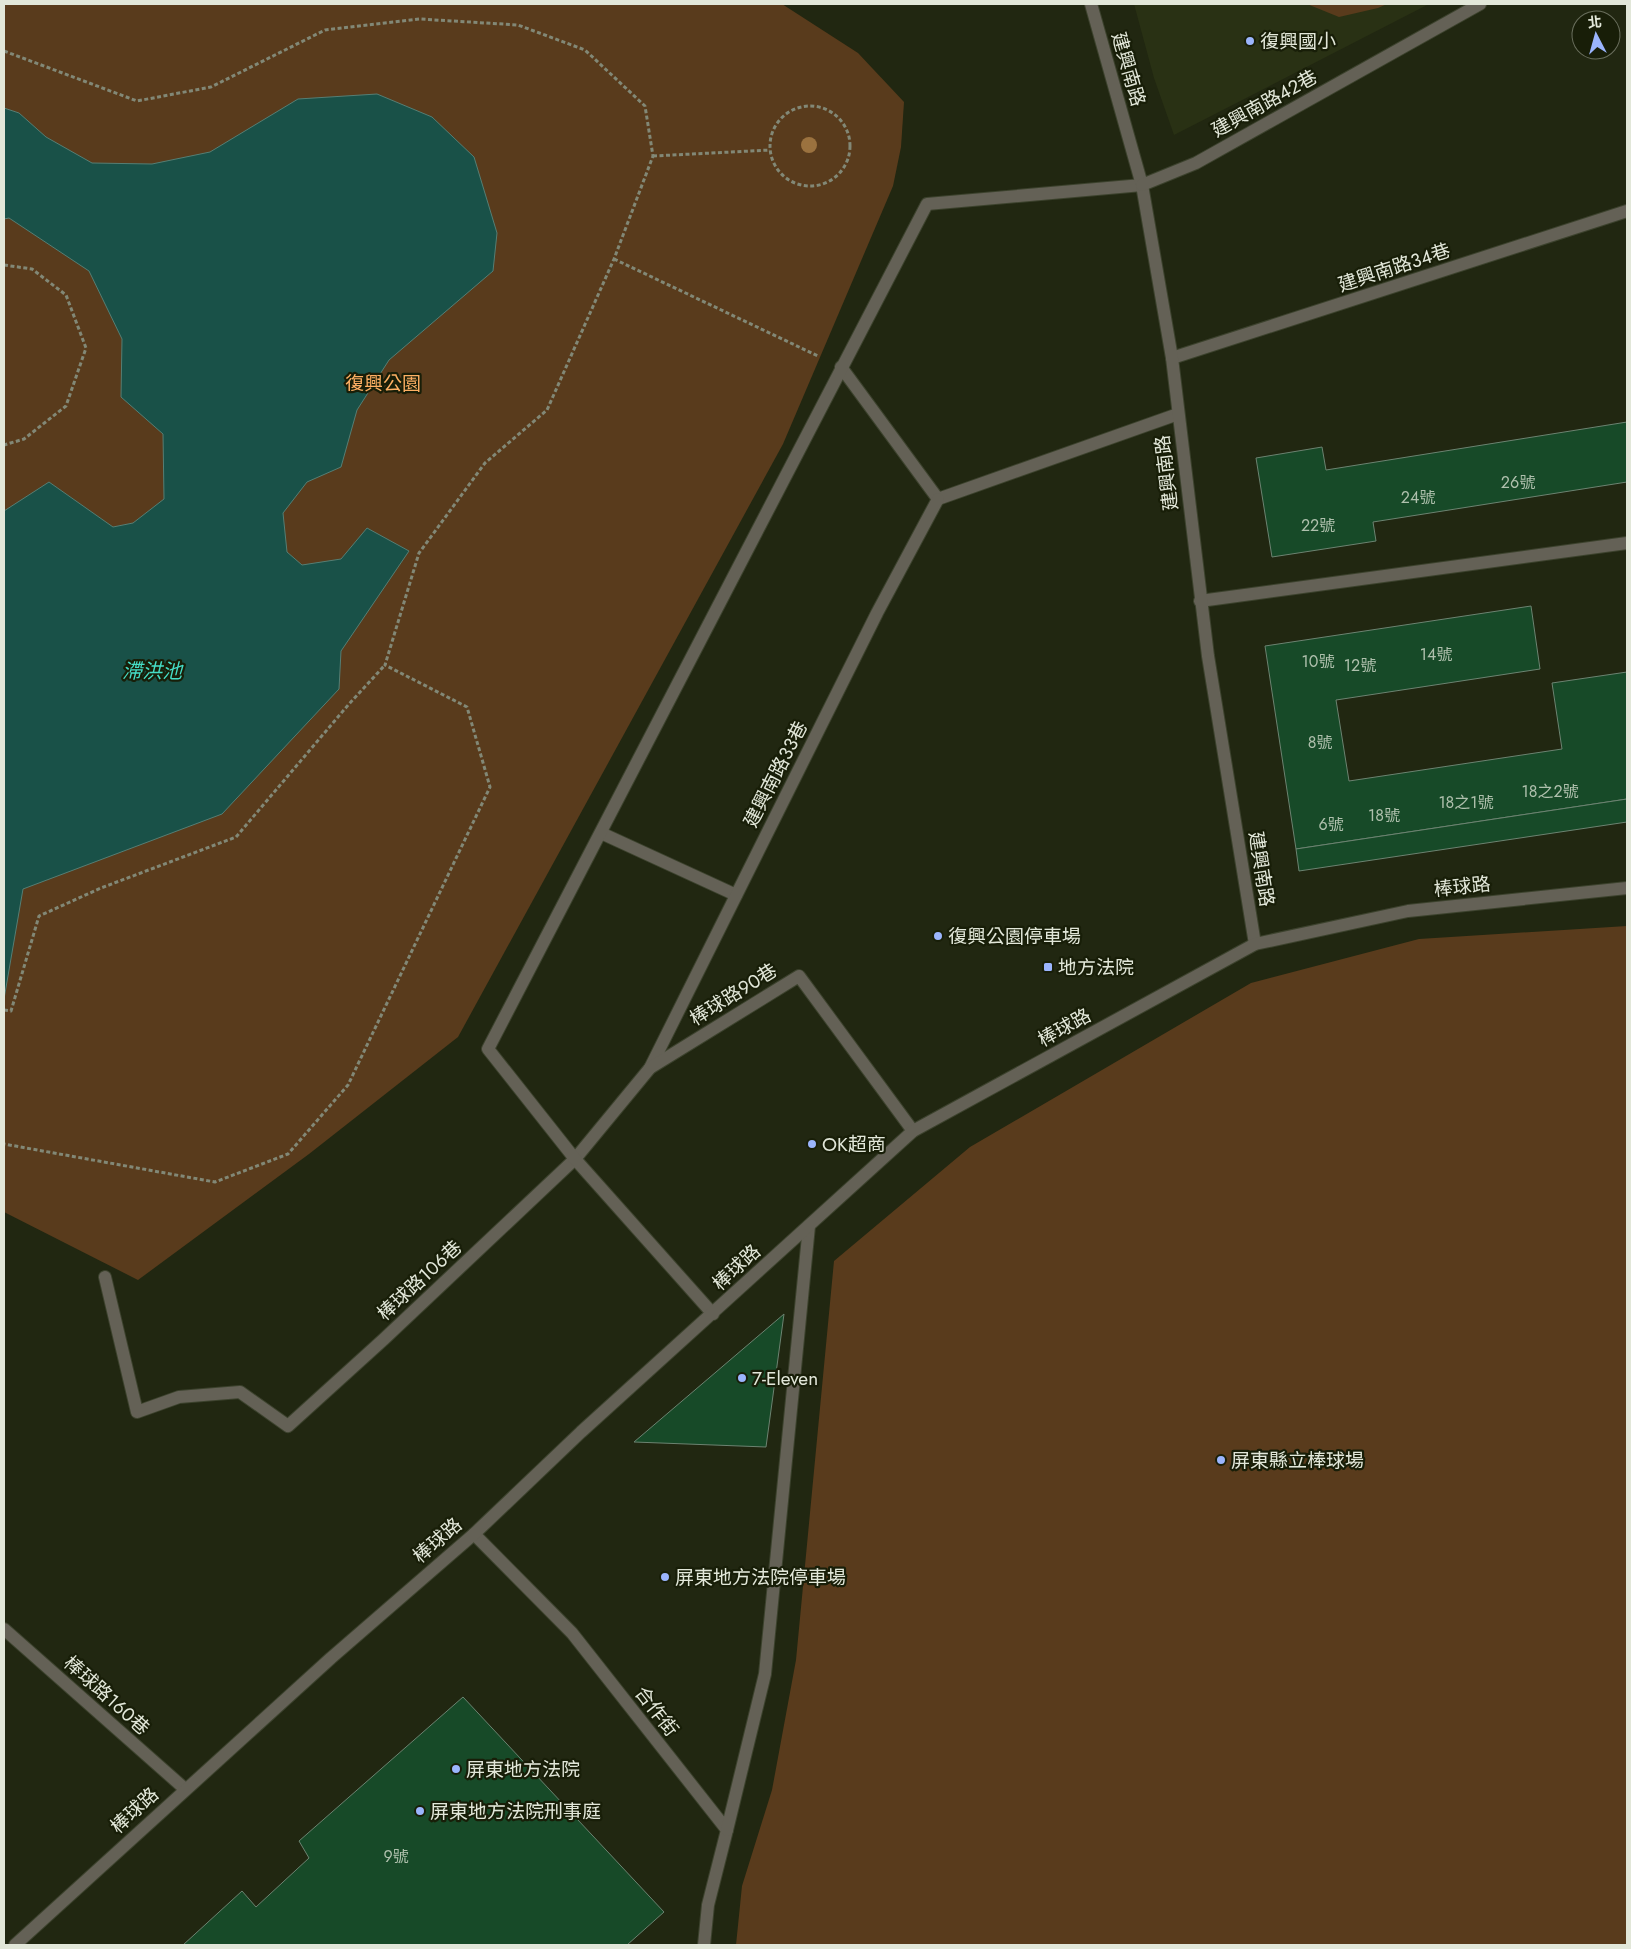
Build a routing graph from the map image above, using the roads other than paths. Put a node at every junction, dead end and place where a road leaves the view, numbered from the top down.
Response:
1 (1091, 4) edge
2 (1480, 4) edge
3 (1142, 185) junction
4 (1627, 211) edge
5 (1172, 358) junction
6 (841, 367) junction
7 (1178, 414) junction
8 (938, 499) junction
9 (1627, 543) edge
10 (1200, 601) junction
11 (601, 833) junction
12 (1627, 888) edge
13 (736, 895) junction
14 (1256, 944) junction
15 (650, 1068) junction
16 (913, 1131) junction
17 (575, 1159) junction
18 (809, 1226) junction
19 (105, 1276) dead end
20 (713, 1314) junction
21 (474, 1534) junction
22 (4, 1629) edge
23 (184, 1789) junction
24 (726, 1830) junction
25 (15, 1945) edge
26 (704, 1945) edge

1 - 3 street, 建興南路
2 - 3 street, 建興南路42巷
3 - 5 street, 建興南路
3 - 6 street, 建興南路42巷
4 - 5 street, 建興南路34巷
5 - 7 street, 建興南路
6 - 8 street
6 - 11 street
7 - 8 street
7 - 10 street, 建興南路
8 - 13 street, 建興南路33巷
9 - 10 street
10 - 14 street, 建興南路
11 - 13 street
11 - 17 street
12 - 14 street, 棒球路
13 - 15 street, 建興南路33巷
14 - 16 street, 棒球路
15 - 16 street, 棒球路90巷
15 - 17 street, 棒球路90巷
16 - 18 street, 棒球路
17 - 19 street, 棒球路106巷
17 - 20 street
18 - 20 street, 棒球路
18 - 24 street
20 - 21 street, 棒球路
21 - 23 street, 棒球路
21 - 24 street, 合作街
22 - 23 street, 棒球路160巷
23 - 25 street, 棒球路
24 - 26 street

